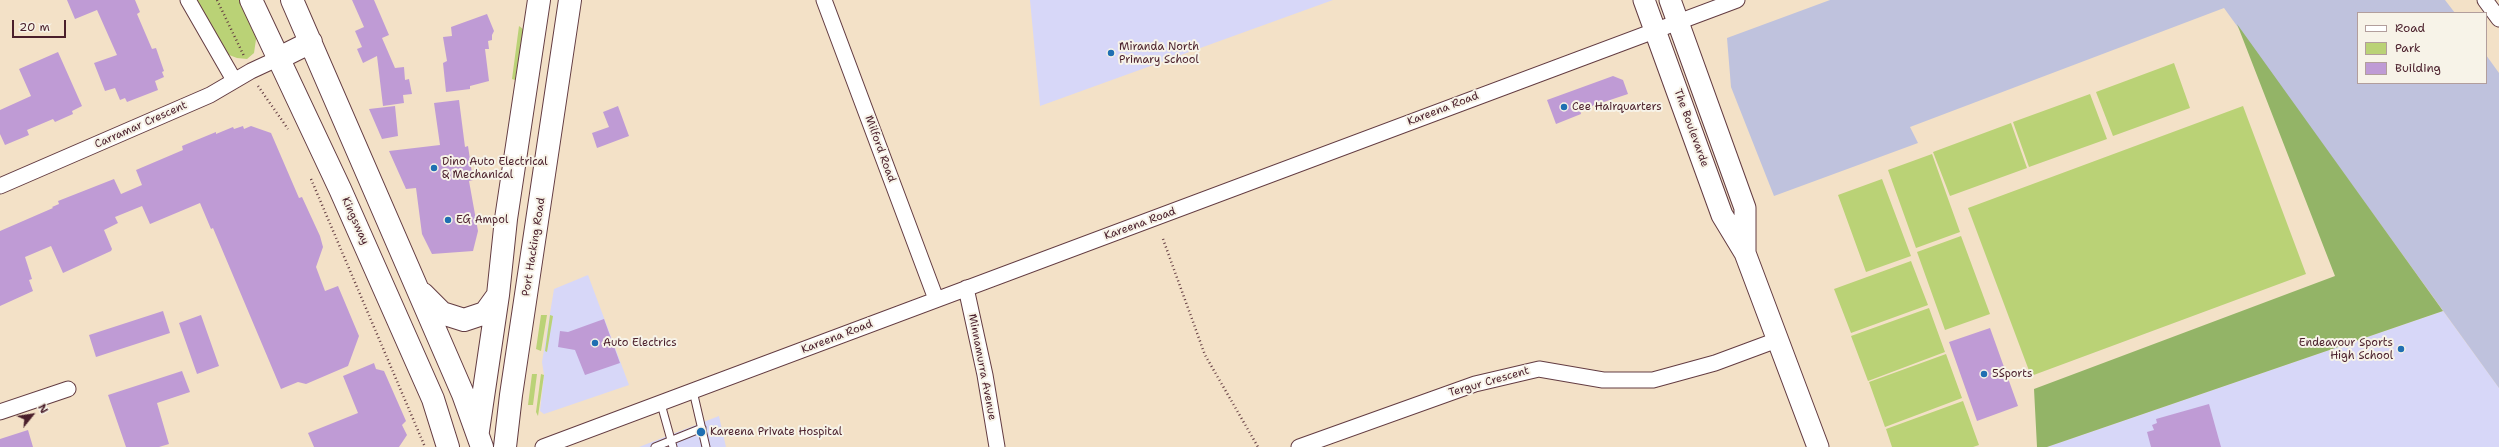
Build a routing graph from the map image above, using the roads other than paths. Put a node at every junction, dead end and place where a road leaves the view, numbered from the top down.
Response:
1 (188, 0) edge
2 (250, 0) edge
3 (292, 0) edge
4 (539, 0) edge
5 (570, 0) edge
6 (824, 0) edge
7 (1644, 0) edge
8 (1670, 0) edge
9 (1737, 0) edge
10 (2485, 0) edge
11 (2499, 19) edge
12 (1678, 22) junction
13 (1655, 30) junction
14 (311, 42) junction
15 (279, 58) junction
16 (234, 80) junction
17 (0, 186) edge
18 (1745, 253) junction
19 (412, 278) junction
20 (966, 288) junction
21 (498, 295) junction
22 (936, 299) junction
23 (1777, 340) junction
24 (68, 389) dead end
25 (693, 392) junction
26 (661, 404) junction
27 (0, 412) edge
28 (702, 428) junction
29 (479, 442) edge
30 (672, 444) edge
31 (448, 447) edge
32 (506, 447) edge
33 (543, 447) edge
34 (655, 447) edge
35 (706, 447) edge
36 (996, 447) edge
37 (1299, 447) edge
38 (1818, 447) edge

1 - 16 street
2 - 15 main road, Kingsway
3 - 14 main road
4 - 21 main road
5 - 32 main road, Port Hacking Road
6 - 22 street, Milford Road
7 - 13 main road, The Boulevarde
8 - 12 main road, The Boulevarde
9 - 12 street, Kareena Road
10 - 11 street
12 - 13 street, Kareena Road
12 - 18 main road, The Boulevarde
13 - 18 main road, The Boulevarde
13 - 20 street, Kareena Road
14 - 15 main road
14 - 19 main road
15 - 16 street, Carramar Crescent
15 - 31 main road, Kingsway
16 - 17 street, Carramar Crescent
18 - 23 main road, The Boulevarde
19 - 21 main road
19 - 29 main road
20 - 22 street, Kareena Road
20 - 36 street, Minnamurra Avenue
21 - 29 main road
22 - 25 street, Kareena Road
23 - 37 street, Tergur Crescent
23 - 38 main road, The Boulevarde
24 - 27 street
25 - 26 street, Kareena Road
25 - 28 lane
26 - 30 lane
26 - 33 street, Kareena Road
28 - 30 lane
28 - 35 lane
30 - 34 lane

